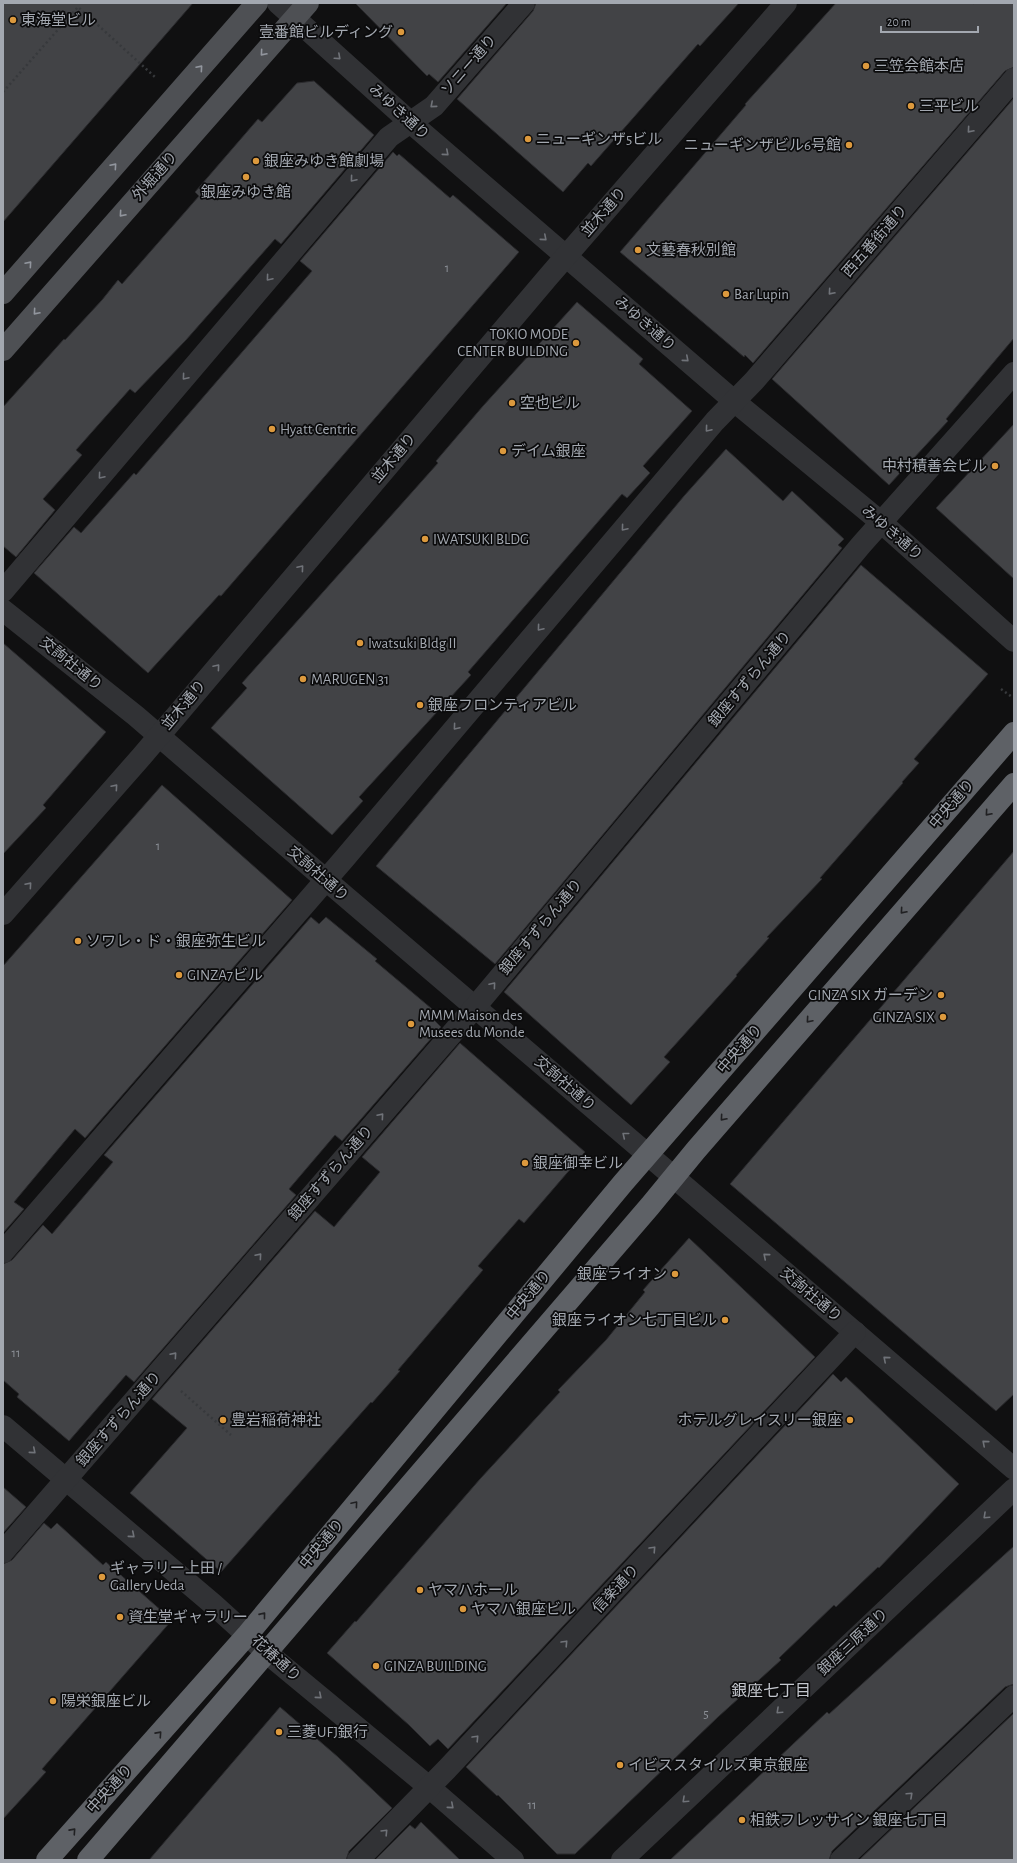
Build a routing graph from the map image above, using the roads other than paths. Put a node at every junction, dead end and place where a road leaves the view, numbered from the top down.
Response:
1 (257, 3) edge
2 (278, 3) edge
3 (524, 3) edge
4 (786, 3) edge
5 (301, 10) edge
6 (1014, 79) edge
7 (410, 122) junction
8 (566, 256) junction
9 (3, 293) edge
10 (3, 350) edge
11 (1014, 373) edge
12 (734, 401) junction
13 (882, 524) junction
14 (3, 591) edge
15 (3, 610) edge
16 (1014, 641) edge
17 (1014, 733) edge
18 (159, 736) junction
19 (1014, 784) edge
20 (326, 880) junction
21 (3, 914) edge
22 (475, 1007) junction
23 (647, 1154) junction
24 (673, 1177) junction
25 (3, 1252) edge
26 (855, 1332) junction
27 (3, 1426) edge
28 (1014, 1469) edge
29 (67, 1480) junction
30 (1014, 1489) edge
31 (3, 1552) edge
32 (248, 1634) junction
33 (267, 1653) junction
34 (1014, 1696) edge
35 (429, 1787) junction
36 (47, 1860) edge
37 (88, 1860) edge
38 (358, 1860) edge
39 (513, 1860) edge
40 (622, 1860) edge
41 (841, 1860) edge

9 -> 1 main road
2 - 5 street, みゆき通り
3 -> 7 street, ソニー通り
4 - 8 street, 並木通り
5 -> 7 street, みゆき通り
5 -> 10 main road, 外堀通り
6 -> 12 street, 西五番街通り
7 -> 8 street, みゆき通り
7 -> 14 street, ソニー通り
8 -> 12 street, みゆき通り
18 -> 8 street, 並木通り
11 - 13 street, 銀座すずらん通り
12 - 13 street, みゆき通り
12 -> 20 street, 西五番街通り
13 - 16 street, みゆき通り
22 -> 13 street, 銀座すずらん通り
15 - 18 street, 交詢社通り
17 - 23 highway, 中央通り
18 - 20 street, 交詢社通り
21 -> 18 street, 並木通り
19 -> 24 highway, 中央通り
20 - 22 street, 交詢社通り
20 - 25 street, 西五番街通り
23 -> 22 street, 交詢社通り
29 -> 22 street, 銀座すずらん通り
23 - 24 street, 交詢社通り
32 -> 23 highway, 中央通り
26 -> 24 street, 交詢社通り
24 - 33 highway, 中央通り
28 -> 26 street, 交詢社通り
35 -> 26 street, 信楽通り
27 -> 29 street, 花椿通り
29 - 31 street, 銀座すずらん通り
29 -> 32 street, 花椿通り
30 -> 40 street, 銀座三原通り
32 - 33 street, 花椿通り
36 -> 32 highway, 中央通り
33 -> 35 street, 花椿通り
33 - 37 highway, 中央通り
41 -> 34 street
38 -> 35 street, 信楽通り
35 -> 39 street, 花椿通り

